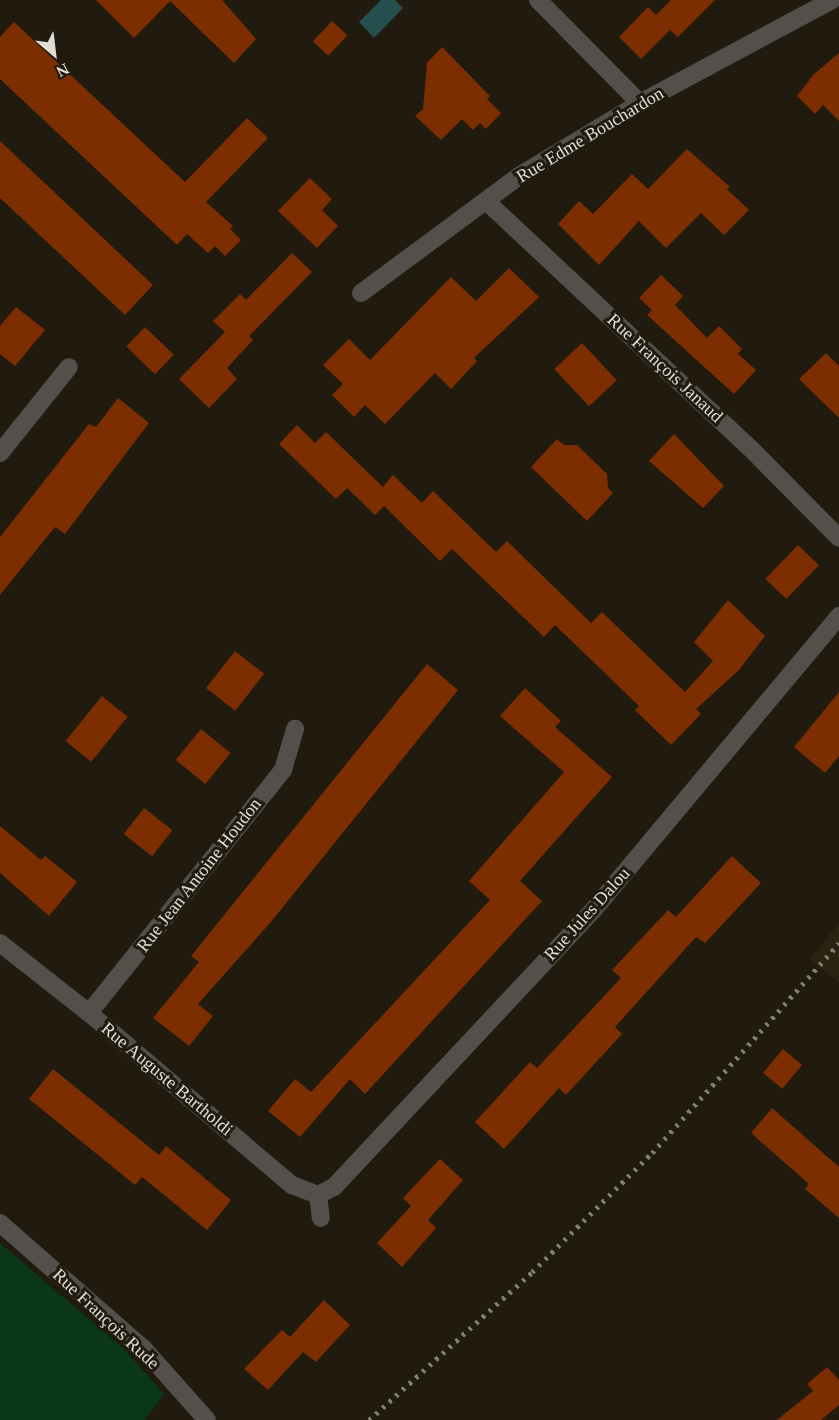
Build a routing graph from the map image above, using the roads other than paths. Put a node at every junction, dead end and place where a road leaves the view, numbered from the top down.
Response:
1 (538, 0) edge
2 (832, 0) edge
3 (640, 103) junction
4 (486, 201) junction
5 (361, 292) dead end
6 (69, 367) dead end
7 (0, 453) edge
8 (839, 538) edge
9 (839, 616) edge
10 (295, 729) dead end
11 (0, 943) edge
12 (89, 1013) junction
13 (318, 1195) junction
14 (321, 1218) dead end
15 (0, 1223) edge
16 (207, 1420) edge

1 - 3 street
2 - 3 street, Rue Edme Bouchardon
3 - 4 street, Rue Edme Bouchardon
4 - 5 street, Rue Edme Bouchardon
4 - 8 street, Rue François Janaud
6 - 7 street
9 - 13 street, Rue Jules Dalou
10 - 12 street, Rue Jean Antoine Houdon
11 - 12 street, Rue Auguste Bartholdi
12 - 13 street, Rue Auguste Bartholdi
13 - 14 street
15 - 16 street, Rue François Rude

